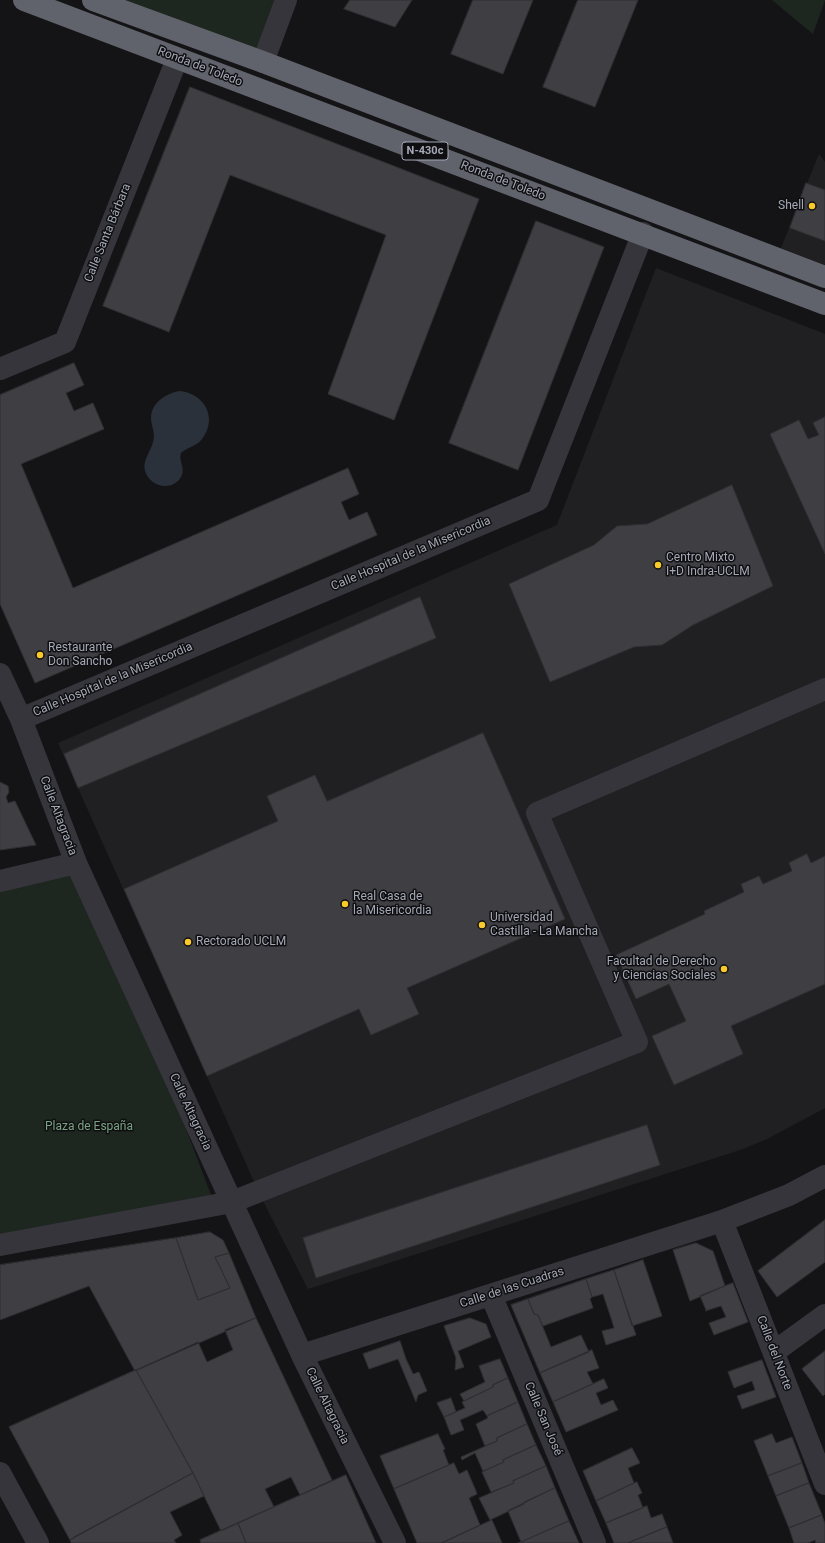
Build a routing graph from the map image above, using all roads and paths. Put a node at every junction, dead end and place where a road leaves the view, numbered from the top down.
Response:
1 (24, 0) edge
2 (93, 0) edge
3 (286, 0) edge
4 (178, 59) junction
5 (262, 62) junction
6 (642, 234) junction
7 (825, 277) edge
8 (825, 304) edge
9 (0, 368) edge
10 (0, 674) edge
11 (825, 689) edge
12 (21, 719) junction
13 (76, 863) junction
14 (0, 881) edge
15 (825, 1176) edge
16 (232, 1202) junction
17 (722, 1221) junction
18 (0, 1245) edge
19 (490, 1295) junction
20 (825, 1315) edge
21 (774, 1352) junction
22 (302, 1355) junction
23 (0, 1473) edge
24 (825, 1484) edge
25 (38, 1543) edge
26 (395, 1543) edge
27 (595, 1543) edge

1 - 4 highway, Ronda de Toledo / N-430c
2 - 5 highway, Ronda de Toledo / N-430c
3 - 5 street
4 - 6 highway, Ronda de Toledo / N-430c
4 - 9 street, Calle Santa Bárbara
5 - 7 highway, Ronda de Toledo / N-430c
6 - 8 highway, Ronda de Toledo / N-430c
6 - 12 street, Calle Hospital de la Misericordia
10 - 12 street, Calle Altagracia
11 - 16 street
12 - 13 street, Calle Altagracia
13 - 14 street
13 - 16 street, Calle Altagracia
15 - 17 street, Calle de las Cuadras
16 - 18 street
16 - 22 street, Calle Altagracia
17 - 19 street, Calle de las Cuadras
17 - 21 street, Calle del Norte
19 - 22 street, Calle de las Cuadras
19 - 27 street, Calle San José
20 - 21 street
21 - 24 street, Calle del Norte
22 - 26 street, Calle Altagracia
23 - 25 street

